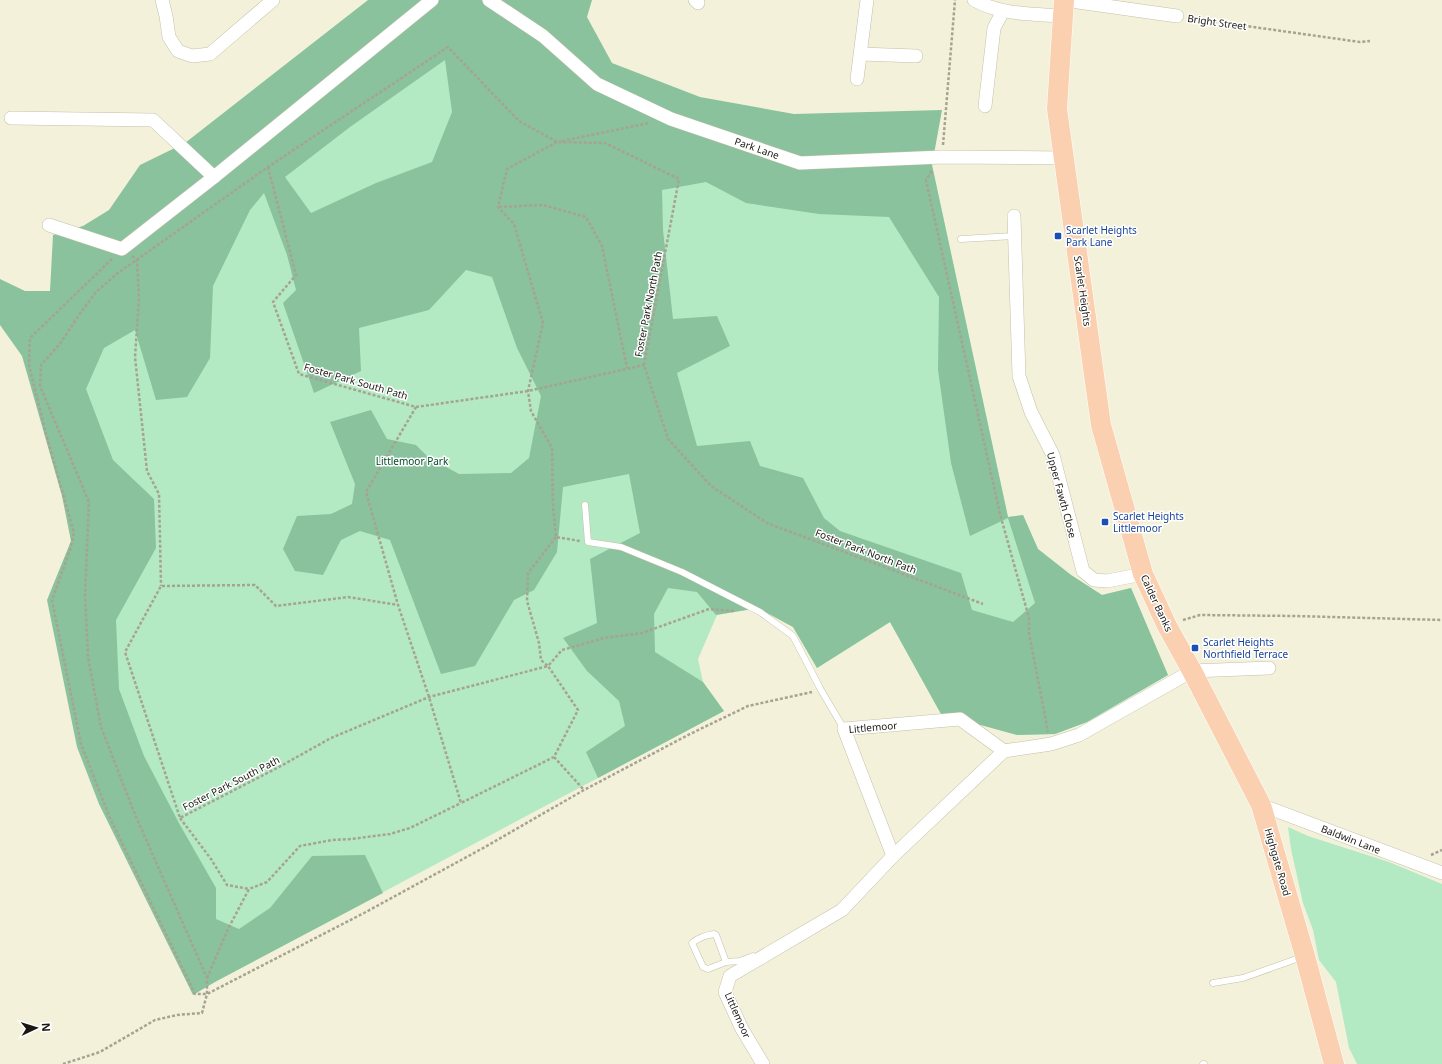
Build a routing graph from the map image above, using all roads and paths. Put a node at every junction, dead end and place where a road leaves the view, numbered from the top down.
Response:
1 (162, 0) edge
2 (273, 0) edge
3 (432, 0) edge
4 (489, 0) edge
5 (867, 0) edge
6 (955, 0) edge
7 (974, 0) edge
8 (1064, 8) edge
9 (1003, 11) junction
10 (1177, 16) joint
11 (1370, 41) dead end
12 (861, 54) junction
13 (916, 56) dead end
14 (857, 79) dead end
15 (985, 106) dead end
16 (11, 118) dead end
17 (671, 119) junction
18 (557, 142) junction
19 (942, 157) junction
20 (1064, 158) junction
21 (268, 167) junction
22 (214, 177) junction
23 (498, 207) junction
24 (1014, 216) dead end
25 (49, 225) dead end
26 (1014, 236) junction
27 (962, 239) dead end
28 (122, 249) junction
29 (137, 260) junction
30 (644, 365) junction
31 (627, 368) junction
32 (528, 391) junction
33 (416, 407) junction
34 (585, 505) dead end
35 (1131, 532) joint
36 (556, 537) junction
37 (588, 542) junction
38 (1143, 574) junction
39 (161, 586) junction
40 (983, 604) dead end
41 (398, 605) junction
42 (760, 612) junction
43 (1442, 620) edge
44 (1167, 626) junction
45 (548, 666) junction
46 (1269, 668) dead end
47 (1192, 671) junction
48 (821, 690) junction
49 (429, 697) junction
50 (844, 729) junction
51 (1051, 744) junction
52 (1004, 750) junction
53 (554, 757) junction
54 (584, 790) junction
55 (461, 803) junction
56 (1261, 804) junction
57 (180, 818) junction
58 (893, 856) junction
59 (1442, 873) edge
60 (249, 890) junction
61 (785, 944) junction
62 (1305, 956) junction
63 (726, 962) junction
64 (207, 978) junction
65 (1213, 983) dead end
66 (207, 994) junction
67 (63, 1064) edge
68 (763, 1064) edge
69 (1334, 1064) edge

1 - 2 street
3 - 22 street
4 - 17 street, Park Lane
5 - 12 street
6 - 19 path
7 - 9 street, Bright Street
8 - 9 street, Bright Street
8 - 10 street, Bright Street
8 - 20 main road, Scarlet Heights
9 - 15 street
10 - 11 path, Bright Street
12 - 13 street
12 - 14 street
16 - 22 street
17 - 18 path
17 - 19 street, Park Lane
18 - 21 path, Foster Park North Path
18 - 23 path
18 - 30 path, Foster Park North Path
19 - 20 street, Park Lane
19 - 51 path
20 - 35 main road, Scarlet Heights
21 - 29 path
21 - 33 path, Foster Park South Path
22 - 28 street
23 - 31 path
23 - 32 path
24 - 26 street, Upper Fawth Close
25 - 28 street
26 - 27 lane
26 - 38 street, Upper Fawth Close
28 - 29 path
28 - 66 path
29 - 39 path, Foster Park South Path
29 - 64 path
30 - 31 path
30 - 40 path, Foster Park North Path
31 - 32 path
32 - 33 path
32 - 36 path
33 - 41 path, Foster Park South Path
34 - 37 lane
35 - 38 main road, Calder Banks
36 - 37 path
36 - 45 path
37 - 42 lane
38 - 44 main road, Calder Banks
39 - 41 path
39 - 57 path, Foster Park South Path
41 - 49 path, Foster Park South Path
42 - 45 path
42 - 48 lane
43 - 44 path
44 - 47 main road, Calder Banks
45 - 49 path, Foster Park South Path
45 - 53 path
46 - 47 street
47 - 51 street
47 - 56 main road, Highgate Road
48 - 50 lane
48 - 54 path
49 - 55 path, Foster Park South Path
49 - 57 path, Foster Park South Path
50 - 52 street, Littlemoor
50 - 58 street, Littlemoor
51 - 52 street
52 - 58 street, Littlemoor
53 - 54 path
53 - 55 path
54 - 66 path
55 - 60 path
56 - 59 street, Baldwin Lane
56 - 62 main road, Highgate Road
57 - 60 path
58 - 61 street, Littlemoor
60 - 64 path
61 - 63 lane
61 - 68 street, Littlemoor
62 - 65 lane
62 - 69 main road, Highgate Road
63 - 63 lane
64 - 66 path
66 - 67 path

